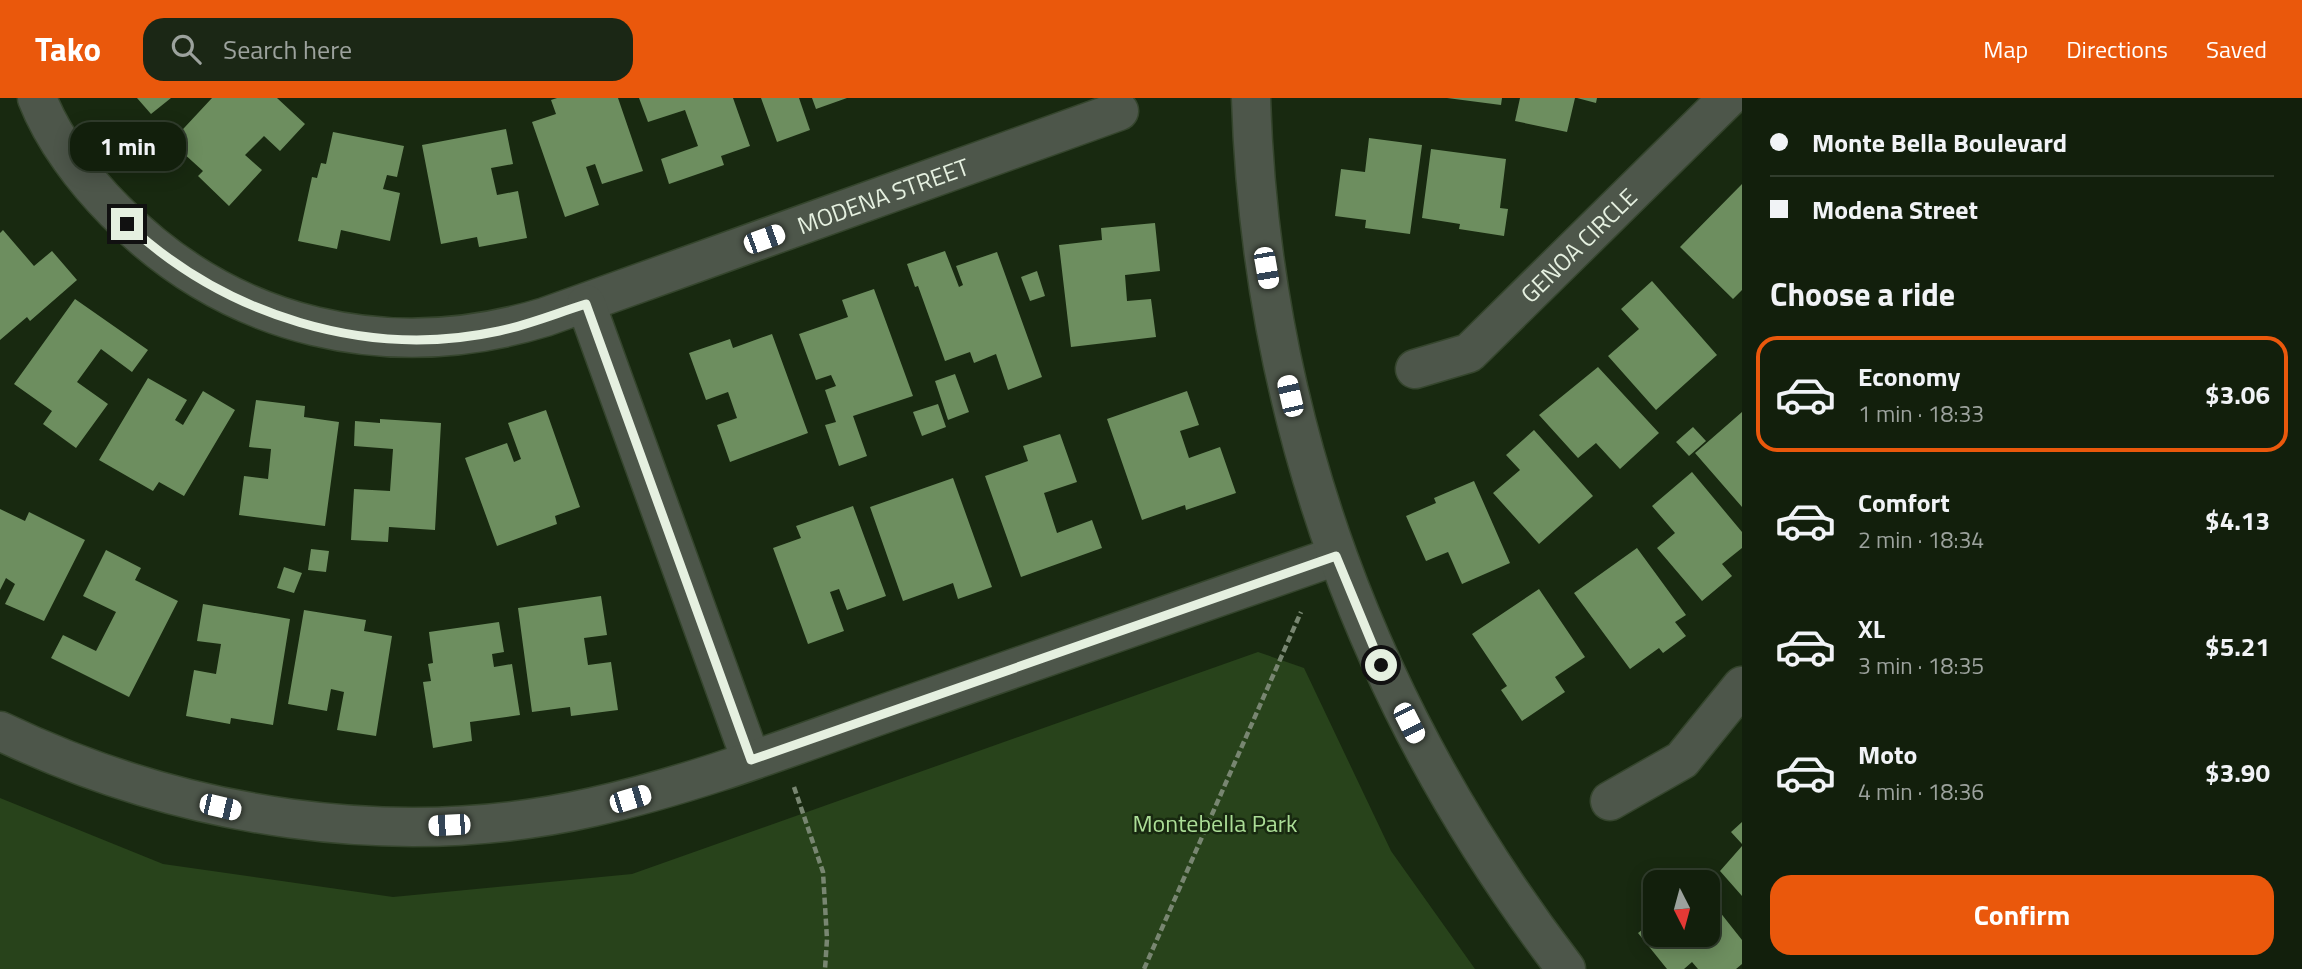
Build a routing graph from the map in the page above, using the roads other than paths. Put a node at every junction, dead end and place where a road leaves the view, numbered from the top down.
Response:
1 (37, 98) edge
2 (1251, 98) edge
3 (1728, 98) edge
4 (1119, 111) dead end
5 (586, 304) junction
6 (1415, 369) dead end
7 (1336, 556) junction
8 (1742, 686) edge
9 (0, 731) edge
10 (766, 755) junction
11 (1610, 801) dead end
12 (1566, 969) edge

1 - 5 street, MODENA STREET
2 - 7 street
3 - 6 street, GENOA CIRCLE
4 - 5 street, MODENA STREET
5 - 10 street
7 - 10 street
7 - 12 street
8 - 11 street
9 - 10 street

